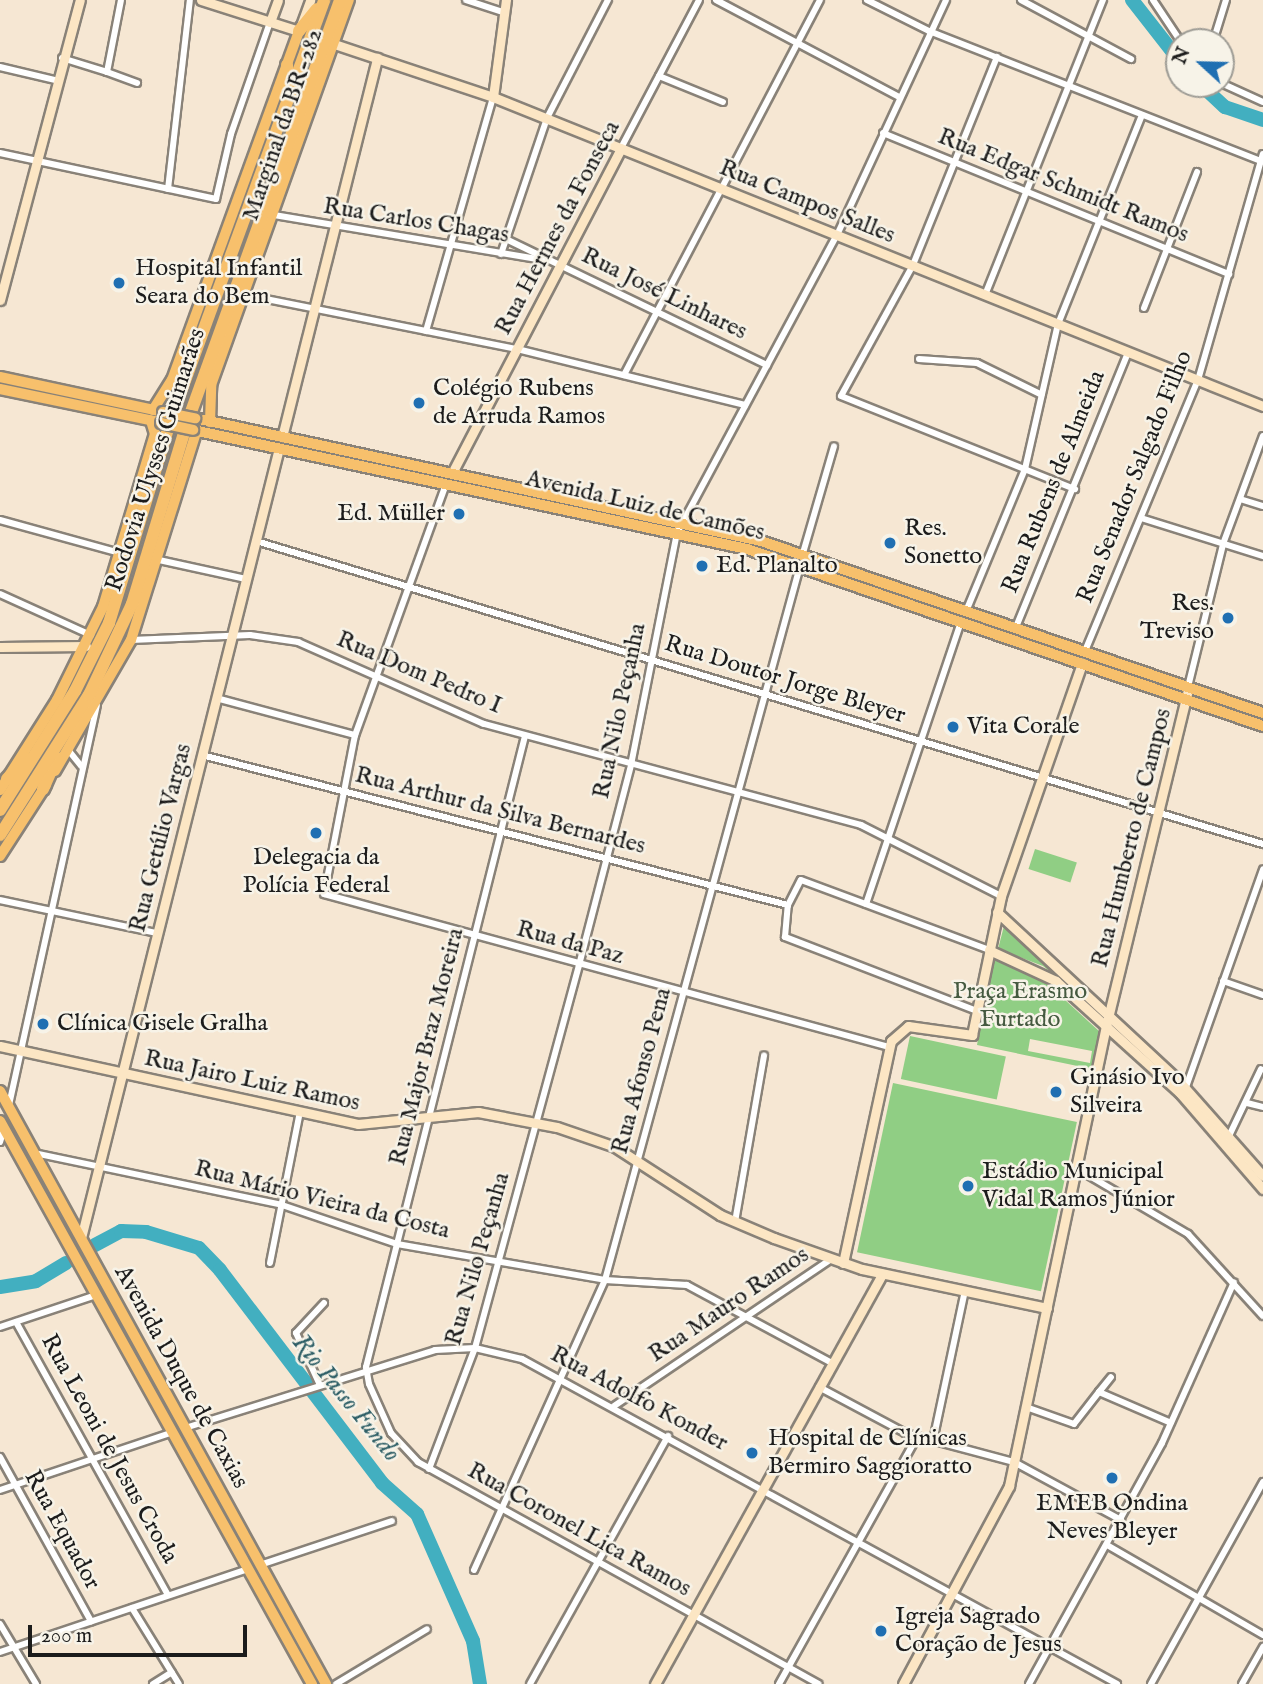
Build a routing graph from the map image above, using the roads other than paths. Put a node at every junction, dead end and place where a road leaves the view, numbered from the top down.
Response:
1 (80, 0) edge
2 (121, 0) edge
3 (190, 0) edge
4 (278, 0) edge
5 (310, 0) edge
6 (324, 0) edge
7 (340, 0) edge
8 (349, 0) edge
9 (466, 0) edge
10 (506, 0) edge
11 (608, 0) edge
12 (699, 0) edge
13 (716, 0) edge
14 (820, 0) edge
15 (867, 0) edge
16 (946, 0) edge
17 (1021, 0) edge
18 (1103, 0) edge
19 (1153, 0) edge
20 (1226, 0) edge
21 (205, 1) edge
22 (504, 12) junction
23 (270, 22) junction
24 (1172, 28) edge
25 (1217, 28) edge
26 (299, 31) junction
27 (929, 32) junction
28 (1089, 34) junction
29 (798, 43) junction
30 (334, 44) junction
31 (997, 57) junction
32 (62, 58) junction
33 (377, 58) junction
34 (1131, 59) dead end
35 (286, 65) junction
36 (0, 67) edge
37 (107, 72) junction
38 (324, 73) junction
39 (659, 76) junction
40 (55, 80) junction
41 (137, 83) dead end
42 (1069, 85) junction
43 (1235, 89) edge
44 (289, 95) junction
45 (493, 97) junction
46 (899, 97) junction
47 (723, 102) dead end
48 (1263, 102) edge
49 (300, 111) junction
50 (1142, 115) junction
51 (547, 118) junction
52 (883, 133) junction
53 (621, 148) junction
54 (0, 153) edge
55 (1262, 157) edge
56 (954, 162) junction
57 (33, 163) junction
58 (1197, 172) dead end
59 (168, 189) junction
60 (722, 189) junction
61 (1026, 191) junction
62 (274, 215) junction
63 (1099, 221) junction
64 (334, 229) junction
65 (837, 235) junction
66 (506, 239) junction
67 (450, 246) junction
68 (1167, 249) junction
69 (501, 254) junction
70 (556, 263) junction
71 (913, 265) junction
72 (1229, 274) junction
73 (246, 295) junction
74 (985, 295) junction
75 (0, 300) edge
76 (314, 308) junction
77 (1144, 309) dead end
78 (657, 312) junction
79 (1058, 324) junction
80 (426, 331) junction
81 (517, 349) junction
82 (1128, 352) junction
83 (919, 359) dead end
84 (767, 365) junction
85 (624, 375) junction
86 (0, 377) edge
87 (1198, 380) junction
88 (27, 383) junction
89 (0, 388) edge
90 (1042, 395) junction
91 (746, 405) junction
92 (1263, 406) edge
93 (157, 416) junction
94 (210, 422) junction
95 (195, 426) junction
96 (1263, 436) edge
97 (281, 442) junction
98 (834, 446) dead end
99 (1025, 468) junction
100 (449, 478) junction
101 (1075, 489) junction
102 (1240, 499) junction
103 (1263, 506) edge
104 (1141, 518) junction
105 (0, 520) edge
106 (682, 522) junction
107 (677, 533) junction
108 (256, 541) junction
109 (1223, 544) junction
110 (122, 553) junction
111 (803, 553) junction
112 (1263, 556) edge
113 (159, 560) junction
114 (800, 565) junction
115 (246, 579) junction
116 (405, 586) junction
117 (0, 594) edge
118 (967, 609) junction
119 (961, 621) junction
120 (1016, 627) junction
121 (232, 636) junction
122 (88, 640) junction
123 (131, 640) junction
124 (0, 647) edge
125 (1085, 651) junction
126 (652, 660) junction
127 (1082, 663) junction
128 (374, 673) junction
129 (1188, 687) junction
130 (765, 694) junction
131 (216, 698) junction
132 (1185, 699) junction
133 (97, 706) junction
134 (1263, 713) edge
135 (1263, 726) edge
136 (355, 735) junction
137 (64, 736) junction
138 (525, 736) junction
139 (46, 738) junction
140 (921, 741) junction
141 (69, 751) junction
142 (202, 755) junction
143 (631, 765) junction
144 (82, 768) junction
145 (1042, 778) junction
146 (4, 784) edge
147 (43, 789) junction
148 (344, 792) junction
149 (738, 792) junction
150 (0, 810) edge
151 (1158, 813) junction
152 (501, 832) junction
153 (0, 835) edge
154 (889, 836) junction
155 (1263, 844) edge
156 (0, 856) edge
157 (607, 859) junction
158 (1263, 869) edge
159 (712, 886) junction
160 (324, 894) joint
161 (1001, 896) junction
162 (0, 900) edge
163 (866, 904) junction
164 (788, 905) junction
165 (51, 911) junction
166 (997, 912) junction
167 (157, 933) junction
168 (474, 937) junction
169 (989, 950) junction
170 (579, 965) junction
171 (1223, 981) junction
172 (683, 992) junction
173 (1263, 995) edge
174 (977, 1011) junction
175 (1108, 1015) junction
176 (1106, 1026) junction
177 (0, 1046) edge
178 (889, 1047) junction
179 (21, 1051) junction
180 (764, 1055) dead end
181 (1261, 1069) dead end
182 (122, 1073) junction
183 (1186, 1087) junction
184 (0, 1090) edge
185 (1247, 1103) junction
186 (9, 1107) junction
187 (1263, 1107) edge
188 (300, 1112) junction
189 (430, 1114) junction
190 (536, 1123) junction
191 (2, 1125) edge
192 (1229, 1136) junction
193 (0, 1142) edge
194 (34, 1153) junction
195 (638, 1160) junction
196 (99, 1167) junction
197 (1076, 1168) junction
198 (1263, 1176) edge
199 (1263, 1189) edge
200 (282, 1205) junction
201 (735, 1222) junction
202 (81, 1238) junction
203 (397, 1244) junction
204 (831, 1259) junction
205 (498, 1262) junction
206 (270, 1263) dead end
207 (843, 1263) junction
208 (882, 1274) junction
209 (605, 1280) junction
210 (1234, 1282) junction
211 (965, 1291) junction
212 (96, 1295) junction
213 (324, 1303) dead end
214 (1047, 1308) junction
215 (748, 1315) junction
216 (1263, 1316) edge
217 (16, 1322) junction
218 (0, 1327) edge
219 (475, 1348) junction
220 (832, 1363) junction
221 (366, 1367) junction
222 (561, 1377) junction
223 (1111, 1377) dead end
224 (320, 1383) junction
225 (819, 1387) junction
226 (1099, 1392) junction
227 (614, 1406) junction
228 (1026, 1408) junction
229 (1171, 1423) junction
230 (185, 1427) junction
231 (173, 1432) junction
232 (668, 1436) junction
233 (917, 1437) junction
234 (933, 1441) junction
235 (0, 1457) edge
236 (92, 1459) junction
237 (1014, 1462) junction
238 (429, 1469) junction
239 (1263, 1482) edge
240 (15, 1485) junction
241 (763, 1489) junction
242 (0, 1490) edge
243 (501, 1509) junction
244 (1121, 1520) junction
245 (392, 1521) dead end
246 (859, 1542) junction
247 (1107, 1545) junction
248 (598, 1562) junction
249 (260, 1565) junction
250 (248, 1569) junction
251 (474, 1570) dead end
252 (954, 1594) junction
253 (168, 1595) junction
254 (1199, 1598) junction
255 (132, 1608) junction
256 (693, 1615) junction
257 (91, 1622) junction
258 (0, 1623) edge
259 (426, 1629) dead end
260 (1263, 1635) edge
261 (1050, 1647) junction
262 (1263, 1647) edge
263 (13, 1648) junction
264 (0, 1652) edge
265 (789, 1667) junction
266 (172, 1672) junction
267 (36, 1684) edge
268 (153, 1684) edge
269 (179, 1684) edge
270 (313, 1684) edge
271 (326, 1684) edge
272 (336, 1684) edge
273 (530, 1684) edge
274 (654, 1684) edge
275 (779, 1684) edge
276 (819, 1684) edge
277 (903, 1684) edge
278 (1029, 1684) edge
279 (1117, 1684) edge
280 (1151, 1684) edge
281 (1242, 1684) edge

1 - 32 street
2 - 37 street
3 - 59 street
4 - 23 street
5 - 26 street, Marginal da BR-282
6 - 26 highway
6 - 44 highway, Rodovia Ulysses Guimarães
7 - 49 highway, Rodovia Ulysses Guimarães
8 - 30 main road, Marginal da BR-282
9 - 22 street
10 - 22 street
11 - 51 street
12 - 39 street, Rua Hermes da Fonseca
13 - 29 street
14 - 29 street
15 - 27 street
16 - 27 street, Rua Nilo Peçanha
17 - 28 street
18 - 28 street
19 - 24 street
20 - 25 street
21 - 23 street
22 - 45 street
23 - 26 street
23 - 59 street
26 - 35 main road, Marginal da BR-282
27 - 31 street
27 - 46 street, Rua Nilo Peçanha
28 - 34 street
28 - 42 street
29 - 46 street
29 - 60 street
30 - 33 street, Rua Campos Salles
30 - 38 main road, Marginal da BR-282
31 - 42 street
31 - 56 street
32 - 37 street
32 - 40 street
33 - 45 street, Rua Campos Salles
33 - 64 street, Rua Getúlio Vargas
35 - 44 highway
35 - 93 main road, Marginal da BR-282
36 - 40 street
37 - 41 street
38 - 49 highway
38 - 62 main road, Marginal da BR-282
39 - 47 street
39 - 53 street, Rua Hermes da Fonseca
40 - 57 street
42 - 50 street
42 - 61 street
43 - 48 street
44 - 139 highway, Rodovia Ulysses Guimarães
45 - 51 street, Rua Campos Salles
45 - 67 street
46 - 52 street, Rua Nilo Peçanha
49 - 137 highway, Rodovia Ulysses Guimarães
50 - 55 street
50 - 63 street
51 - 53 street, Rua Campos Salles
51 - 66 street
52 - 56 street, Rua Edgar Schmidt Ramos
52 - 65 street, Rua Nilo Peçanha
53 - 60 street, Rua Campos Salles
53 - 70 street, Rua Hermes da Fonseca
54 - 57 street
55 - 72 street, Rua Senador Salgado Filho
56 - 61 street, Rua Edgar Schmidt Ramos
56 - 71 street
57 - 59 street
57 - 75 street
58 - 68 street
60 - 65 street, Rua Campos Salles
60 - 78 street
61 - 63 street, Rua Edgar Schmidt Ramos
61 - 74 street
62 - 64 street, Rua Carlos Chagas
62 - 73 main road, Marginal da BR-282
63 - 68 street, Rua Edgar Schmidt Ramos
63 - 79 street
64 - 67 street, Rua Carlos Chagas
64 - 76 street, Rua Getúlio Vargas
65 - 71 street, Rua Campos Salles
65 - 84 street, Rua Nilo Peçanha
66 - 69 street
66 - 70 street, Rua José Linhares
67 - 69 street, Rua Carlos Chagas
67 - 80 street
68 - 72 street, Rua Edgar Schmidt Ramos
68 - 77 street
69 - 70 street, Rua Carlos Chagas
70 - 78 street, Rua José Linhares
70 - 81 street, Rua Hermes da Fonseca
71 - 74 street, Rua Campos Salles
71 - 99 street
72 - 87 street, Rua Senador Salgado Filho
73 - 76 street
73 - 94 main road, Marginal da BR-282
74 - 79 street, Rua Campos Salles
76 - 80 street
76 - 97 street, Rua Getúlio Vargas
78 - 84 street, Rua José Linhares
78 - 85 street
79 - 82 street, Rua Campos Salles
79 - 90 street
80 - 81 street
81 - 85 street
81 - 100 street, Rua Hermes da Fonseca
82 - 87 street, Rua Campos Salles
82 - 101 street, Rua Rubens de Almeida
83 - 90 street
84 - 91 street, Rua Nilo Peçanha
85 - 91 street
86 - 88 main road, Avenida Luiz de Camões
87 - 92 street, Rua Campos Salles
87 - 104 street, Rua Senador Salgado Filho
88 - 89 main road
88 - 93 main road, Avenida Luiz de Camões
89 - 93 main road, Avenida Luiz de Camões
90 - 99 street
91 - 106 street, Rua Nilo Peçanha
93 - 95 main road, Avenida Luiz de Camões, bridge
93 - 110 main road, Marginal da BR-282
94 - 95 main road, Avenida Luiz de Camões
94 - 97 main road, Avenida Luiz de Camões
95 - 97 main road, Avenida Luiz de Camões
95 - 113 main road
96 - 102 street, Rua Humberto de Campos
97 - 100 main road, Avenida Luiz de Camões
97 - 108 street, Rua Getúlio Vargas
98 - 111 street
99 - 101 street
99 - 118 street
100 - 106 main road, Avenida Luiz de Camões
100 - 107 main road, Avenida Luiz de Camões
100 - 116 street, Rua Hermes da Fonseca
101 - 120 street, Rua Rubens de Almeida
102 - 103 street
102 - 109 street, Rua Humberto de Campos
104 - 109 street
104 - 125 street, Rua Senador Salgado Filho
105 - 110 street
106 - 107 street, Rua Nilo Peçanha
106 - 111 main road, Avenida Luiz de Camões
107 - 114 main road, Avenida Luiz de Camões
107 - 126 street, Rua Nilo Peçanha
108 - 115 street, Rua Getúlio Vargas
108 - 116 street, Rua Doutor Jorge Bleyer
109 - 112 street
109 - 129 street, Rua Humberto de Campos
110 - 122 main road, Marginal da BR-282
111 - 118 main road, Avenida Luiz de Camões
113 - 115 street
113 - 123 main road
114 - 119 main road, Avenida Luiz de Camões
114 - 130 street, Rua Afonso Pena
115 - 121 street, Rua Getúlio Vargas
116 - 126 street, Rua Doutor Jorge Bleyer
116 - 128 street, Rua Hermes da Fonseca
117 - 122 street
118 - 120 main road, Avenida Luiz de Camões
119 - 127 main road, Avenida Luiz de Camões
119 - 140 street
120 - 125 main road, Avenida Luiz de Camões
121 - 123 street, Rua Dom Pedro I
121 - 128 street, Rua Dom Pedro I
121 - 131 street, Rua Getúlio Vargas
122 - 124 street
122 - 146 main road, Marginal da BR-282
123 - 133 main road
125 - 129 main road, Avenida Luiz de Camões
126 - 130 street, Rua Doutor Jorge Bleyer
126 - 143 street, Rua Nilo Peçanha
127 - 132 main road, Avenida Luiz de Camões
127 - 145 street
128 - 136 street, Rua Hermes da Fonseca
128 - 138 street, Rua Dom Pedro I
129 - 132 street, Rua Humberto de Campos
129 - 134 main road, Avenida Luiz de Camões
130 - 140 street, Rua Doutor Jorge Bleyer
130 - 149 street, Rua Afonso Pena
131 - 136 street
131 - 142 street, Rua Getúlio Vargas
132 - 135 main road, Avenida Luiz de Camões
132 - 151 street, Rua Humberto de Campos
133 - 141 main road
133 - 144 street
136 - 148 street, Rua Hermes da Fonseca
137 - 147 highway
137 - 153 highway, Rodovia Ulysses Guimarães
138 - 143 street, Rua Dom Pedro I
138 - 152 street, Rua Major Braz Moreira
139 - 146 highway
139 - 150 highway, Rodovia Ulysses Guimarães
140 - 145 street, Rua Doutor Jorge Bleyer
140 - 154 street
141 - 144 street
141 - 147 main road
142 - 148 street, Rua Arthur da Silva Bernardes
142 - 167 street, Rua Getúlio Vargas
143 - 149 street, Rua Dom Pedro I
143 - 157 street, Rua Nilo Peçanha
144 - 165 street
145 - 151 street, Rua Doutor Jorge Bleyer
145 - 161 street
147 - 156 main road
148 - 152 street, Rua Arthur da Silva Bernardes
148 - 160 street, Rua Hermes da Fonseca
149 - 154 street, Rua Dom Pedro I
149 - 159 street, Rua Afonso Pena
151 - 155 street, Rua Doutor Jorge Bleyer
151 - 175 street, Rua Humberto de Campos
152 - 157 street, Rua Arthur da Silva Bernardes
152 - 168 street, Rua Major Braz Moreira
154 - 161 street, Rua Dom Pedro I
154 - 163 street
157 - 159 street, Rua Arthur da Silva Bernardes
157 - 170 street, Rua Nilo Peçanha
158 - 171 street
159 - 164 street, Rua Arthur da Silva Bernardes
159 - 172 street, Rua Afonso Pena
160 - 168 street, Rua da Paz
161 - 166 street
162 - 165 street
163 - 164 street
163 - 169 street
164 - 174 street
165 - 167 street
165 - 179 street
166 - 169 street
166 - 175 street
167 - 182 street, Rua Getúlio Vargas
168 - 170 street, Rua da Paz
168 - 189 street, Rua Major Braz Moreira
169 - 174 street
169 - 176 street
170 - 172 street, Rua da Paz
170 - 190 street, Rua Nilo Peçanha
171 - 173 street
171 - 183 street
172 - 178 street, Rua da Paz
172 - 195 street, Rua Afonso Pena
174 - 178 street
175 - 176 street, Rua Humberto de Campos
175 - 183 street
176 - 197 street, Rua Humberto de Campos
176 - 199 street
177 - 179 street, Rua Jairo Luiz Ramos
178 - 207 street
179 - 182 street, Rua Jairo Luiz Ramos
179 - 186 street
180 - 201 street
181 - 185 street
182 - 188 street, Rua Jairo Luiz Ramos
182 - 196 street, Rua Getúlio Vargas
183 - 192 street
184 - 186 main road, Avenida Duque de Caxias
185 - 187 street
185 - 192 street
186 - 194 main road, Avenida Duque de Caxias
188 - 189 street, Rua Jairo Luiz Ramos
188 - 200 street
189 - 190 street, Rua Jairo Luiz Ramos
189 - 203 street, Rua Major Braz Moreira
190 - 195 street, Rua Jairo Luiz Ramos
190 - 205 street, Rua Nilo Peçanha
191 - 193 street
191 - 212 main road, Avenida Duque de Caxias
192 - 198 street
194 - 196 street, Rua Mário Vieira da Costa
194 - 202 main road, Avenida Duque de Caxias
195 - 201 street, Rua Jairo Luiz Ramos
195 - 209 street, Rua Afonso Pena
196 - 200 street, Rua Mário Vieira da Costa
196 - 202 street, Rua Getúlio Vargas
197 - 210 street
197 - 214 street, Rua Humberto de Campos
200 - 203 street, Rua Mário Vieira da Costa
200 - 206 street
201 - 204 street, Rua Jairo Luiz Ramos
202 - 230 main road, Avenida Duque de Caxias
203 - 205 street, Rua Mário Vieira da Costa
203 - 221 street, Rua Major Braz Moreira
204 - 207 street, Rua Jairo Luiz Ramos
204 - 215 street, Rua Mauro Ramos
205 - 209 street, Rua Mário Vieira da Costa
205 - 219 street, Rua Nilo Peçanha
207 - 208 street, Rua Jairo Luiz Ramos
208 - 211 street, Rua Jairo Luiz Ramos
208 - 220 street
209 - 215 street, Rua Mário Vieira da Costa
209 - 222 street, Rua Afonso Pena
210 - 216 street
210 - 229 street
211 - 214 street, Rua Jairo Luiz Ramos
211 - 234 street
212 - 217 street
212 - 231 main road, Avenida Duque de Caxias
213 - 224 street
214 - 228 street, Rua Humberto de Campos
215 - 220 street, Rua Mário Vieira da Costa
215 - 227 street, Rua Mauro Ramos
217 - 218 street
217 - 236 street, Rua Leoni de Jesus Croda
219 - 221 street, Rua Adolfo Konder
219 - 222 street, Rua Adolfo Konder
219 - 238 street, Rua Nilo Peçanha
220 - 225 street
221 - 224 street, Rua Adolfo Konder
221 - 238 street, Rua Coronel Lica Ramos
222 - 227 street, Rua Adolfo Konder
222 - 243 street, Rua Afonso Pena
223 - 226 street
224 - 230 street, Rua Adolfo Konder
225 - 233 street
225 - 241 street
226 - 228 street
226 - 229 street
227 - 232 street, Rua Adolfo Konder
228 - 237 street, Rua Humberto de Campos
229 - 244 street
230 - 249 main road, Avenida Duque de Caxias
231 - 236 street
231 - 250 main road, Avenida Duque de Caxias
232 - 241 street, Rua Adolfo Konder
232 - 248 street
233 - 234 street
233 - 246 street
234 - 237 street
235 - 240 street, Rua Equador
236 - 240 street
236 - 253 street, Rua Leoni de Jesus Croda
237 - 244 street
237 - 252 street, Rua Humberto de Campos
238 - 243 street, Rua Coronel Lica Ramos
239 - 254 street
240 - 242 street
240 - 257 street, Rua Equador
241 - 246 street, Rua Adolfo Konder
241 - 256 street
243 - 248 street, Rua Coronel Lica Ramos
243 - 251 street, Rua Afonso Pena
244 - 247 street
245 - 249 street
246 - 252 street, Rua Adolfo Konder
246 - 265 street
247 - 254 street
247 - 261 street
248 - 256 street, Rua Coronel Lica Ramos
248 - 273 street
249 - 271 main road, Avenida Duque de Caxias
250 - 253 street
250 - 270 main road, Avenida Duque de Caxias
252 - 261 street, Rua Adolfo Konder
252 - 277 street, Rua Humberto de Campos
253 - 255 street
254 - 260 street
254 - 280 street
255 - 257 street
255 - 266 street
256 - 265 street, Rua Coronel Lica Ramos
256 - 274 street
257 - 263 street
258 - 263 street
259 - 272 street
261 - 278 street
261 - 279 street, Rua Adolfo Konder
262 - 281 street
263 - 264 street
263 - 267 street
265 - 275 street
265 - 276 street, Rua Coronel Lica Ramos
266 - 268 street
266 - 269 street

